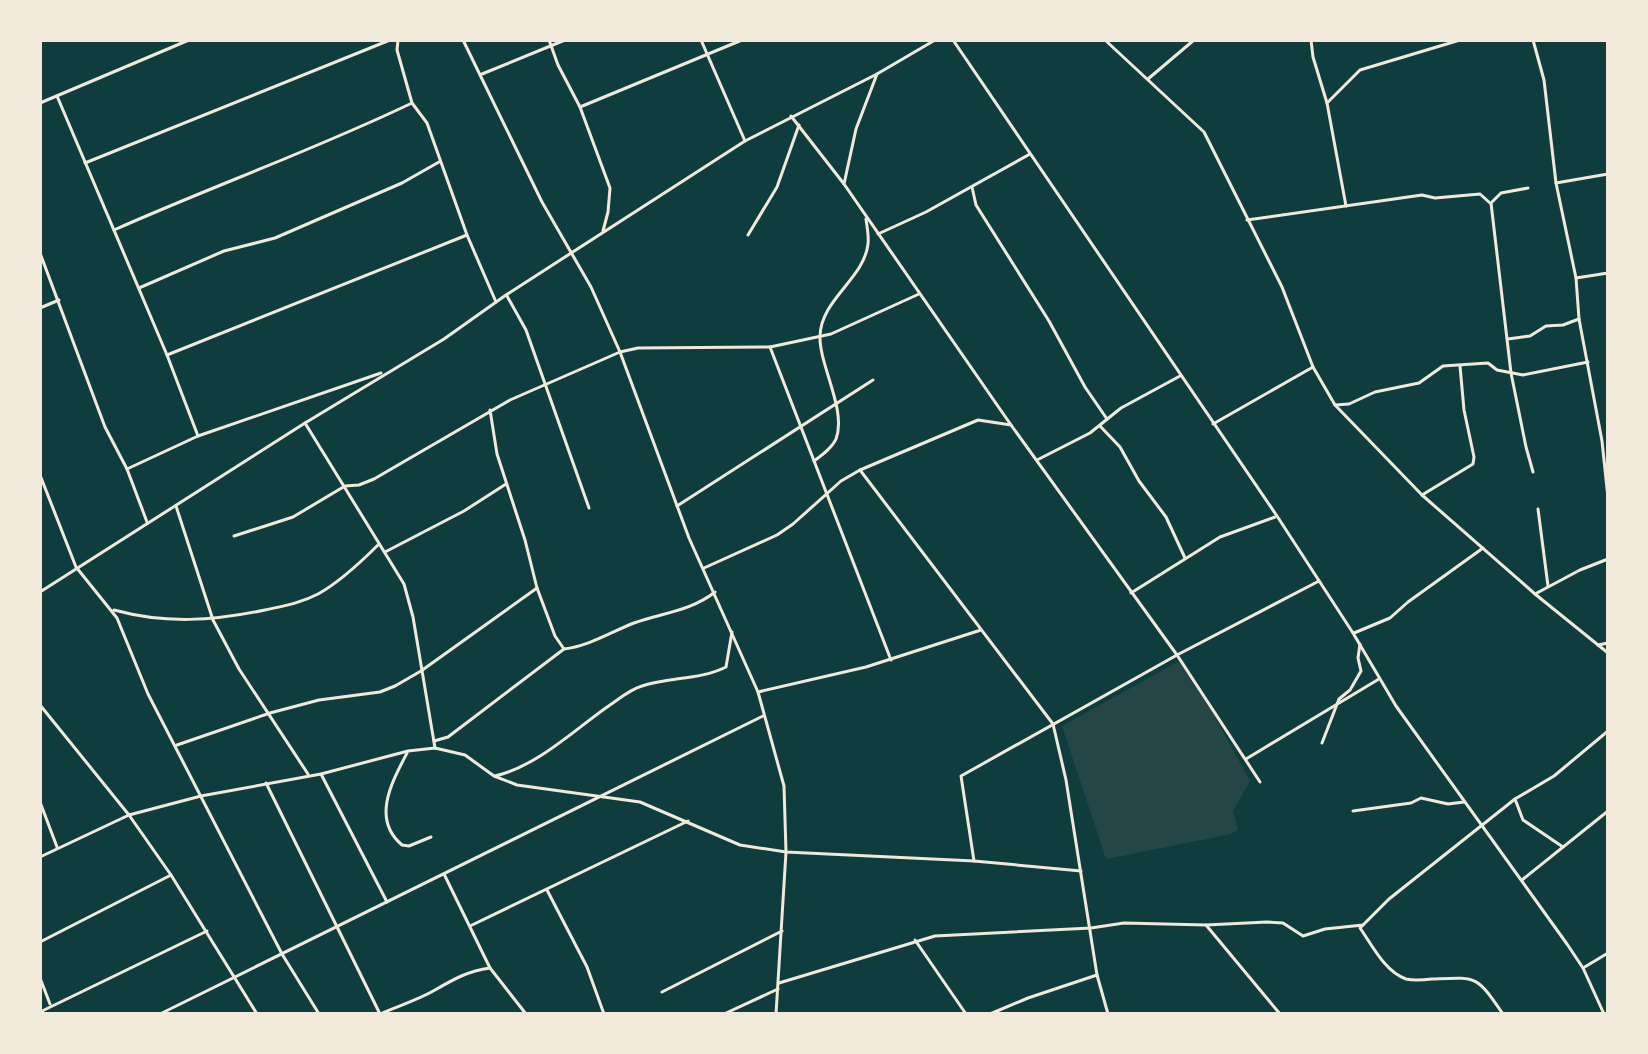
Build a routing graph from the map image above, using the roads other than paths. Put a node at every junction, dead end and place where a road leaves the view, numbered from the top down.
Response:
1 (390, 40) edge
2 (398, 40) edge
3 (463, 40) edge
4 (549, 40) edge
5 (565, 40) edge
6 (701, 40) edge
7 (742, 40) edge
8 (935, 40) edge
9 (953, 40) edge
10 (1105, 40) edge
11 (1194, 40) edge
12 (1311, 40) edge
13 (1460, 40) edge
14 (1533, 40) edge
15 (186, 41) edge
16 (551, 45) junction
17 (707, 55) junction
18 (482, 74) junction
19 (877, 74) junction
20 (1148, 79) junction
21 (57, 96) junction
22 (40, 103) edge
23 (412, 103) junction
24 (1327, 103) junction
25 (580, 107) junction
26 (791, 116) junction
27 (799, 125) junction
28 (745, 141) junction
29 (1030, 154) junction
30 (439, 162) junction
31 (85, 163) junction
32 (1608, 174) edge
33 (1556, 183) junction
34 (844, 184) junction
35 (972, 187) junction
36 (1528, 188) dead end
37 (1491, 203) junction
38 (1346, 206) junction
39 (865, 216) junction
40 (1247, 220) junction
41 (114, 230) junction
42 (603, 231) junction
43 (877, 234) junction
44 (467, 235) junction
45 (748, 235) dead end
46 (572, 252) junction
47 (40, 253) edge
48 (1608, 273) edge
49 (1576, 278) junction
50 (139, 288) junction
51 (919, 294) junction
52 (506, 295) junction
53 (60, 300) junction
54 (496, 302) junction
55 (40, 308) edge
56 (1579, 319) junction
57 (819, 337) junction
58 (1508, 339) junction
59 (770, 347) junction
60 (620, 352) junction
61 (167, 355) junction
62 (1588, 362) junction
63 (1460, 366) junction
64 (1313, 367) junction
65 (389, 370) junction
66 (1511, 373) junction
67 (1180, 376) junction
68 (873, 380) dead end
69 (547, 384) junction
70 (834, 404) junction
71 (1335, 405) junction
72 (490, 410) junction
73 (1107, 419) junction
74 (305, 423) junction
75 (1213, 424) junction
76 (1011, 425) junction
77 (1100, 426) junction
78 (800, 427) junction
79 (198, 436) junction
80 (1602, 441) junction
81 (1608, 441) edge
82 (1037, 460) junction
83 (814, 461) junction
84 (127, 469) junction
85 (860, 470) junction
86 (1533, 472) dead end
87 (40, 475) edge
88 (506, 484) junction
89 (345, 486) junction
90 (828, 491) junction
91 (1422, 495) junction
92 (1608, 498) edge
93 (176, 506) junction
94 (677, 506) junction
95 (589, 508) dead end
96 (1538, 509) dead end
97 (1277, 516) junction
98 (147, 522) junction
99 (234, 536) dead end
100 (379, 544) junction
101 (1483, 548) junction
102 (385, 552) junction
103 (1185, 558) junction
104 (1608, 559) edge
105 (76, 567) junction
106 (704, 568) junction
107 (1319, 581) junction
108 (1548, 586) junction
109 (537, 588) junction
110 (40, 592) edge
111 (715, 592) junction
112 (1131, 593) junction
113 (1535, 594) junction
114 (112, 609) junction
115 (213, 620) junction
116 (981, 630) junction
117 (732, 632) junction
118 (1353, 633) junction
119 (1608, 643) edge
120 (1360, 644) junction
121 (1598, 645) junction
122 (564, 649) junction
123 (1608, 653) edge
124 (1177, 655) junction
125 (891, 660) junction
126 (421, 671) junction
127 (1379, 679) junction
128 (758, 692) junction
129 (40, 705) edge
130 (1335, 706) junction
131 (270, 713) junction
132 (763, 716) junction
133 (1053, 724) junction
134 (1608, 731) edge
135 (434, 741) junction
136 (1322, 743) dead end
137 (176, 745) junction
138 (435, 748) junction
139 (408, 751) junction
140 (1246, 759) junction
141 (321, 774) junction
142 (308, 775) junction
143 (494, 776) junction
144 (1260, 782) dead end
145 (266, 783) junction
146 (201, 796) junction
147 (599, 797) junction
148 (1515, 799) junction
149 (40, 802) edge
150 (1464, 802) junction
151 (1353, 811) dead end
152 (1608, 811) edge
153 (129, 815) junction
154 (688, 821) junction
155 (1484, 825) junction
156 (431, 837) dead end
157 (1563, 847) junction
158 (57, 849) junction
159 (786, 852) junction
160 (40, 857) edge
161 (974, 861) junction
162 (1081, 871) junction
163 (444, 874) junction
164 (171, 875) junction
165 (1522, 880) junction
166 (547, 889) junction
167 (387, 902) junction
168 (1206, 925) junction
169 (1363, 925) junction
170 (470, 926) junction
171 (337, 927) junction
172 (1091, 928) junction
173 (207, 931) junction
174 (782, 931) junction
175 (915, 940) junction
176 (40, 942) edge
177 (1608, 953) edge
178 (282, 954) junction
179 (490, 968) junction
180 (1583, 968) junction
181 (1097, 975) junction
182 (40, 978) edge
183 (233, 978) junction
184 (779, 983) junction
185 (778, 989) junction
186 (662, 992) dead end
187 (51, 1006) junction
188 (40, 1012) edge
189 (160, 1014) edge
190 (257, 1014) edge
191 (319, 1014) edge
192 (526, 1014) edge
193 (604, 1014) edge
194 (724, 1014) edge
195 (776, 1014) edge
196 (966, 1014) edge
197 (990, 1014) edge
198 (1108, 1014) edge
199 (1280, 1014) edge
200 (1503, 1014) edge
201 (1604, 1014) edge

1 - 31 street
2 - 23 street
3 - 18 street
4 - 16 street
5 - 16 street
6 - 17 street
7 - 17 street
8 - 19 street
9 - 29 street
10 - 20 street
11 - 20 street
12 - 24 street
13 - 24 street
14 - 33 street
15 - 21 street
16 - 18 street
16 - 25 street
17 - 25 street
17 - 28 street
18 - 46 street
19 - 26 street
19 - 34 street
20 - 40 street
21 - 22 street
21 - 31 street
23 - 30 street
23 - 41 street
24 - 38 street
25 - 42 street
26 - 27 street
26 - 28 street
27 - 34 street
27 - 45 street
28 - 42 street
29 - 35 street
29 - 67 street
30 - 44 street
30 - 50 street
31 - 41 street
32 - 33 street
33 - 49 street
34 - 39 street
35 - 43 street
35 - 73 street
36 - 37 street
37 - 38 street
37 - 58 street
38 - 40 street
39 - 43 street
39 - 57 street
40 - 64 street
41 - 50 street
42 - 46 street
43 - 51 street
44 - 54 street
44 - 61 street
46 - 52 street
46 - 60 street
47 - 53 street
48 - 49 street
49 - 56 street
50 - 61 street
51 - 57 street
51 - 76 street
52 - 54 street
52 - 69 street
53 - 55 street
53 - 84 street
54 - 65 street
56 - 58 street
56 - 62 street
57 - 59 street
57 - 70 street
58 - 66 street
59 - 60 street
59 - 78 street
60 - 69 street
60 - 94 street
61 - 79 street
62 - 66 street
62 - 80 street
63 - 66 street
63 - 71 street
63 - 91 street
64 - 71 street
64 - 75 street
65 - 74 street
65 - 79 street
66 - 86 street
67 - 73 street
67 - 75 street
68 - 70 street
69 - 72 street
69 - 95 street
70 - 78 street
70 - 83 street
71 - 91 street
72 - 88 street
72 - 89 street
73 - 77 street
74 - 89 street
74 - 93 street
75 - 97 street
76 - 82 street
76 - 85 street
77 - 82 street
77 - 103 street
78 - 83 street
78 - 94 street
79 - 84 street
80 - 81 street
80 - 92 street
82 - 112 street
83 - 90 street
84 - 98 street
85 - 90 street
85 - 116 street
87 - 105 street
88 - 102 street
88 - 109 street
89 - 99 street
89 - 100 street
90 - 106 street
90 - 125 street
91 - 101 street
93 - 98 street
93 - 115 street
94 - 106 street
96 - 108 street
97 - 103 street
97 - 107 street
98 - 105 street
100 - 102 street
100 - 115 street
101 - 113 street
101 - 118 street
102 - 126 street
103 - 112 street
104 - 108 street
105 - 110 street
105 - 114 street
106 - 111 street
107 - 118 street
107 - 124 street
108 - 113 street
109 - 122 street
109 - 126 street
111 - 117 street
111 - 122 street
112 - 124 street
113 - 121 street
114 - 115 street
114 - 137 street
115 - 131 street
116 - 125 street
116 - 133 street
117 - 128 street
117 - 143 street
118 - 120 street
119 - 121 street
120 - 127 street
120 - 130 street
121 - 123 street
122 - 135 street
124 - 133 street
124 - 140 street
125 - 128 street
126 - 131 street
126 - 135 street
127 - 130 street
127 - 150 street
128 - 132 street
129 - 153 street
130 - 136 street
130 - 140 street
131 - 137 street
131 - 142 street
132 - 147 street
132 - 159 street
133 - 161 street
133 - 162 street
134 - 148 street
135 - 138 street
137 - 146 street
138 - 139 street
138 - 143 street
139 - 141 street
139 - 156 street
140 - 144 street
141 - 142 street
141 - 167 street
142 - 145 street
143 - 147 street
145 - 146 street
145 - 171 street
146 - 153 street
146 - 178 street
147 - 154 street
147 - 163 street
148 - 155 street
148 - 157 street
149 - 158 street
150 - 151 street
150 - 155 street
152 - 157 street
153 - 158 street
153 - 164 street
154 - 159 street
154 - 166 street
155 - 165 street
155 - 169 street
157 - 165 street
158 - 160 street
159 - 161 street
159 - 174 street
161 - 162 street
162 - 172 street
163 - 167 street
163 - 170 street
164 - 173 street
164 - 176 street
165 - 180 street
166 - 170 street
166 - 193 street
167 - 171 street
168 - 169 street
168 - 172 street
168 - 199 street
169 - 200 street
170 - 179 street
171 - 178 street
171 - 179 street
172 - 175 street
172 - 181 street
173 - 183 street
173 - 187 street
174 - 184 street
174 - 186 street
175 - 184 street
175 - 196 street
177 - 180 street
178 - 183 street
178 - 191 street
179 - 192 street
180 - 201 street
181 - 197 street
181 - 198 street
182 - 187 street
183 - 189 street
183 - 190 street
184 - 185 street
185 - 194 street
185 - 195 street
187 - 188 street

